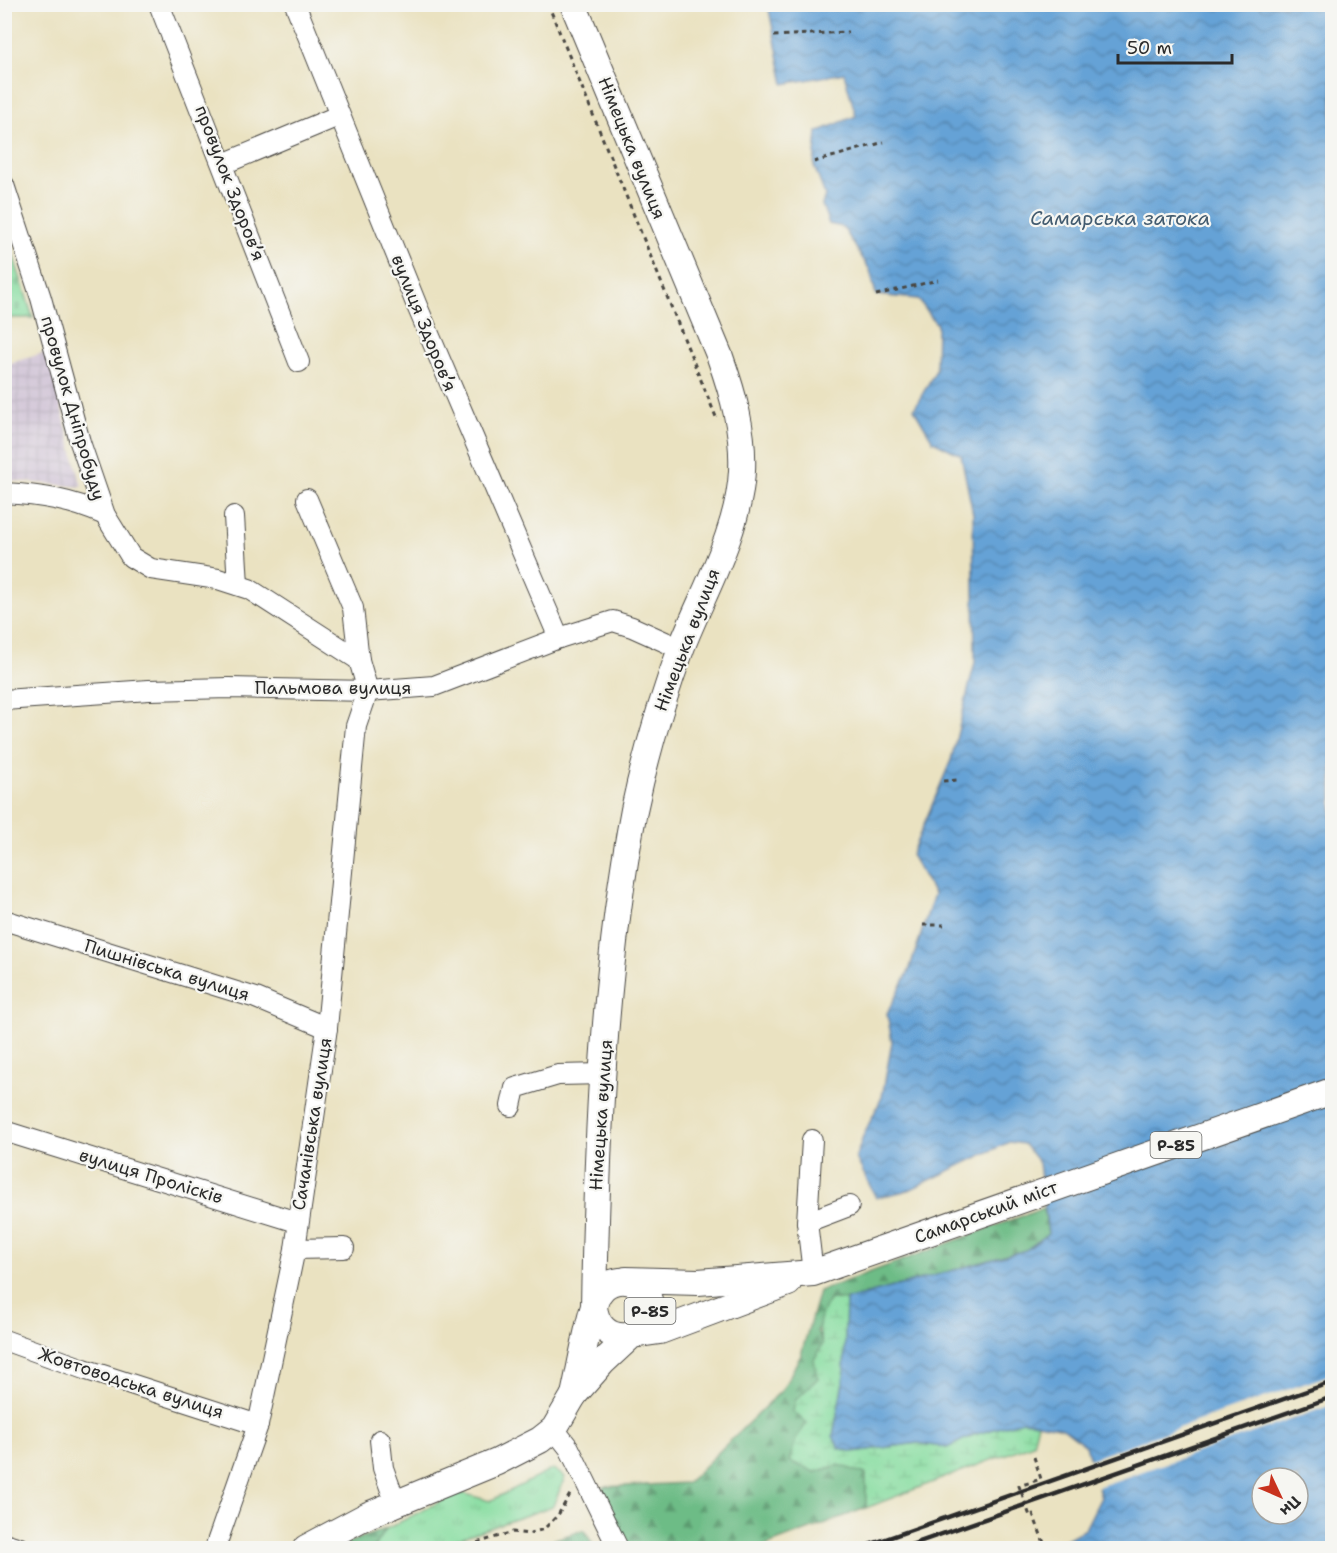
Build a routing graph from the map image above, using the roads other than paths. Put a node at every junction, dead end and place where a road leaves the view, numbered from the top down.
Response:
1 (159, 4) edge
2 (295, 4) edge
3 (573, 4) edge
4 (338, 116) junction
5 (223, 164) junction
6 (4, 185) edge
7 (299, 362) dead end
8 (4, 493) edge
9 (307, 499) dead end
10 (105, 515) junction
11 (234, 516) dead end
12 (238, 585) junction
13 (559, 638) junction
14 (681, 649) junction
15 (359, 660) junction
16 (368, 691) junction
17 (4, 700) edge
18 (4, 920) edge
19 (327, 1028) junction
20 (604, 1074) junction
21 (1332, 1091) edge
22 (511, 1106) dead end
23 (4, 1131) edge
24 (812, 1140) dead end
25 (849, 1206) dead end
26 (297, 1222) junction
27 (807, 1222) junction
28 (344, 1248) dead end
29 (295, 1249) junction
30 (594, 1255) junction
31 (813, 1273) junction
32 (630, 1282) junction
33 (594, 1306) junction
34 (632, 1335) junction
35 (4, 1340) edge
36 (574, 1395) junction
37 (258, 1425) junction
38 (554, 1428) junction
39 (380, 1440) dead end
40 (396, 1504) junction
41 (4, 1543) edge
42 (20, 1548) edge
43 (215, 1548) edge
44 (307, 1548) edge
45 (618, 1548) edge

1 - 5 street, провулок Здоровʼя
2 - 4 street, вулиця Здоровʼя
3 - 14 main road, Німецька вулиця
4 - 5 street
4 - 13 street, вулиця Здоровʼя
5 - 7 street, провулок Здоровʼя
6 - 10 street, провулок Дніпробуду
8 - 10 street
9 - 15 street, Пальмова вулиця
10 - 12 street, провулок Дніпробуду
11 - 12 street
12 - 15 street, провулок Дніпробуду
13 - 14 street, Пальмова вулиця
13 - 16 street, Пальмова вулиця
14 - 20 main road, Німецька вулиця
15 - 16 street
16 - 17 street, Пальмова вулиця
16 - 19 street, Сачанівська вулиця
18 - 19 street, Пишнівська вулиця
19 - 26 street, Сачанівська вулиця
20 - 22 street
20 - 30 main road, Німецька вулиця
21 - 31 main road, Самарський міст / Р-85
23 - 26 street, вулиця Пролісків
24 - 27 street
25 - 27 street
26 - 29 street, Сачанівська вулиця
27 - 31 street
28 - 29 street
29 - 37 street, Сачанівська вулиця
30 - 32 main road
30 - 33 main road, Німецька вулиця
31 - 32 main road, Самарський міст / Р-85
31 - 34 main road
32 - 33 main road, Р-85
32 - 34 main road, Р-85
33 - 34 main road, Р-85
33 - 36 main road
34 - 36 main road, Р-85
35 - 37 street, Жовтоводська вулиця
36 - 38 main road, Р-85
37 - 43 street, Сачанівська вулиця
38 - 40 main road, Р-85
38 - 45 street
39 - 40 street
40 - 44 main road, Р-85
41 - 42 street

